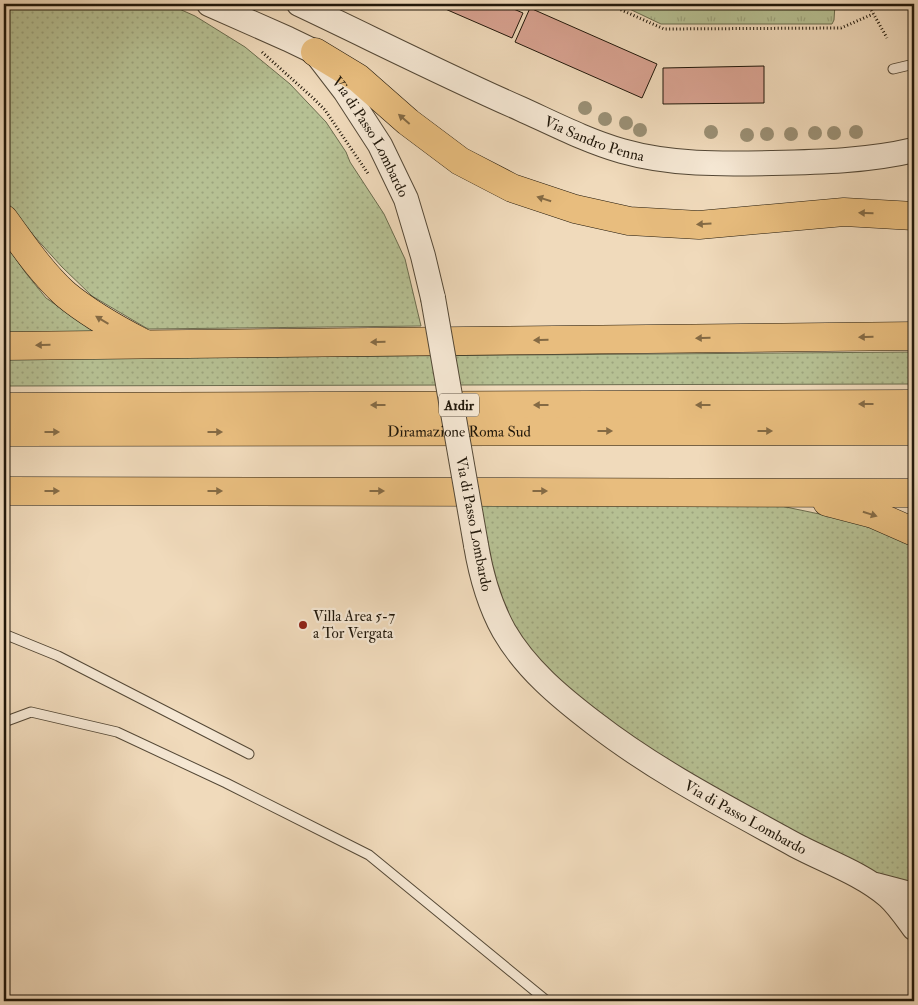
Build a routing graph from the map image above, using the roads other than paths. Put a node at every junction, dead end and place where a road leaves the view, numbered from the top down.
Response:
1 (209, 4) edge
2 (299, 4) edge
3 (315, 52) junction
4 (914, 64) edge
5 (893, 69) dead end
6 (914, 150) edge
7 (914, 216) edge
8 (4, 219) edge
9 (914, 336) edge
10 (145, 344) junction
11 (4, 346) edge
12 (914, 404) edge
13 (4, 406) edge
14 (4, 432) edge
15 (914, 432) edge
16 (4, 491) edge
17 (666, 491) junction
18 (914, 493) edge
19 (914, 532) edge
20 (4, 634) edge
21 (4, 722) edge
22 (249, 754) dead end
23 (872, 884) junction
24 (914, 894) edge
25 (914, 928) edge
26 (546, 1001) edge

1 - 3 street, Via di Passo Lombardo
2 - 6 street, Via Sandro Penna
7 -> 3 highway
3 - 23 street, Via di Passo Lombardo, bridge
4 - 5 lane
10 -> 8 highway
9 -> 10 highway
10 -> 11 highway
12 -> 13 highway, Diramazione Roma Sud / A1dir
14 -> 15 highway, Diramazione Roma Sud / A1dir
16 -> 17 highway
17 - 18 highway
17 -> 19 highway
20 - 22 lane
21 - 26 lane
23 - 24 street, Via di Passo Lombardo
23 - 25 street, Via di Passo Lombardo

